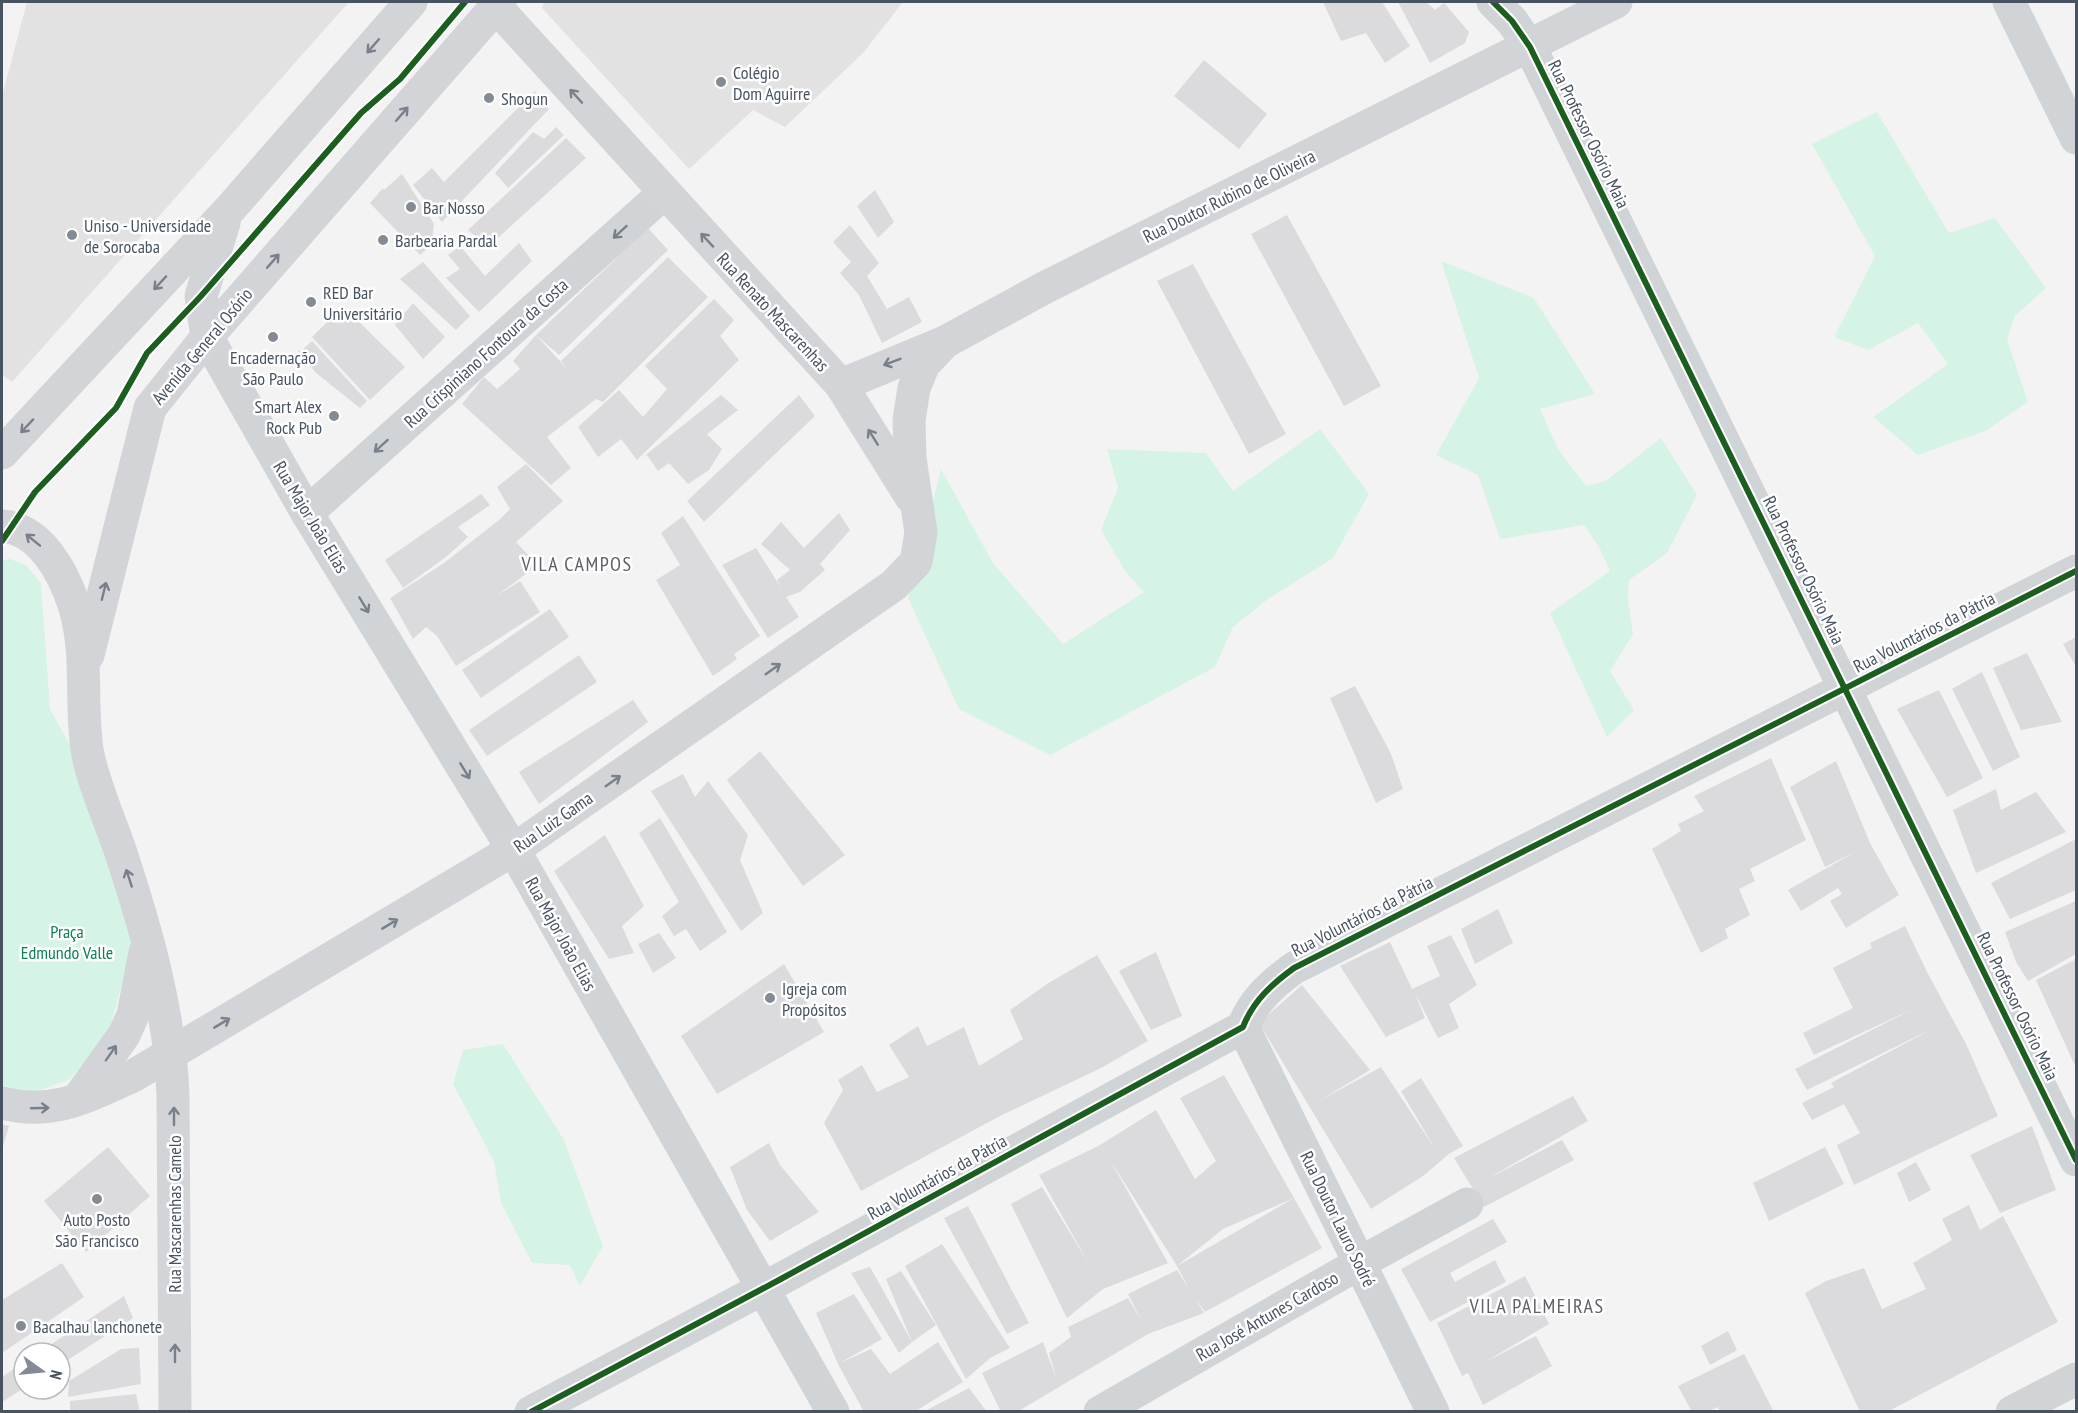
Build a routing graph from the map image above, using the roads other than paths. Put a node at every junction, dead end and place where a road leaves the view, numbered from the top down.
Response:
1 (411, 2) edge
2 (1492, 2) edge
3 (1616, 2) edge
4 (2008, 2) edge
5 (498, 4) edge
6 (1530, 47) junction
7 (2076, 138) edge
8 (664, 193) junction
9 (229, 210) junction
10 (207, 337) junction
11 (945, 342) junction
12 (841, 385) junction
13 (2, 453) edge
14 (915, 504) junction
15 (307, 513) junction
16 (2, 526) edge
17 (2076, 571) edge
18 (84, 668) junction
19 (1846, 689) junction
20 (513, 850) junction
21 (147, 934) junction
22 (1243, 1027) junction
23 (172, 1053) junction
24 (77, 1101) junction
25 (2, 1103) edge
26 (2076, 1160) edge
27 (1467, 1204) dead end
28 (1360, 1263) junction
29 (762, 1289) junction
30 (2076, 1379) edge
31 (175, 1412) edge
32 (531, 1412) edge
33 (833, 1412) edge
34 (1100, 1412) edge
35 (1433, 1412) edge
36 (2012, 1412) edge

1 -> 9 main road
2 - 6 street, Rua Professor Osório Maia
3 - 6 main road, Rua Doutor Rubino de Oliveira
4 - 7 street
8 -> 5 main road, Rua Renato Mascarenhas
10 -> 5 main road, Avenida General Osório
6 - 11 main road, Rua Doutor Rubino de Oliveira
6 - 19 street, Rua Professor Osório Maia
12 -> 8 main road, Rua Renato Mascarenhas
8 -> 15 street, Rua Crispiniano Fontoura da Costa
9 - 10 main road
9 -> 13 main road
10 - 15 street, Rua Major João Elias
18 -> 10 main road, Avenida General Osório
11 -> 12 main road, Rua Doutor Rubino de Oliveira
11 - 14 main road
14 -> 12 main road, Rua Renato Mascarenhas
20 -> 14 main road, Rua Luiz Gama
15 -> 20 street, Rua Major João Elias
18 -> 16 main road
17 - 19 street, Rua Voluntários da Pátria
21 -> 18 main road
19 - 22 street, Rua Voluntários da Pátria
19 - 26 street, Rua Professor Osório Maia
23 -> 20 main road, Rua Luiz Gama
20 - 29 street, Rua Major João Elias
21 - 23 main road
24 -> 21 main road
22 - 28 street, Rua Doutor Lauro Sodré
22 - 29 street, Rua Voluntários da Pátria
23 - 24 main road, Rua Luiz Gama
31 -> 23 main road, Rua Mascarenhas Camelo
25 -> 24 main road
27 - 28 street, Rua José Antunes Cardoso
28 - 34 street, Rua José Antunes Cardoso
28 - 35 street, Rua Doutor Lauro Sodré
29 - 32 street, Rua Voluntários da Pátria
29 - 33 street, Rua Major João Elias
30 - 36 street

